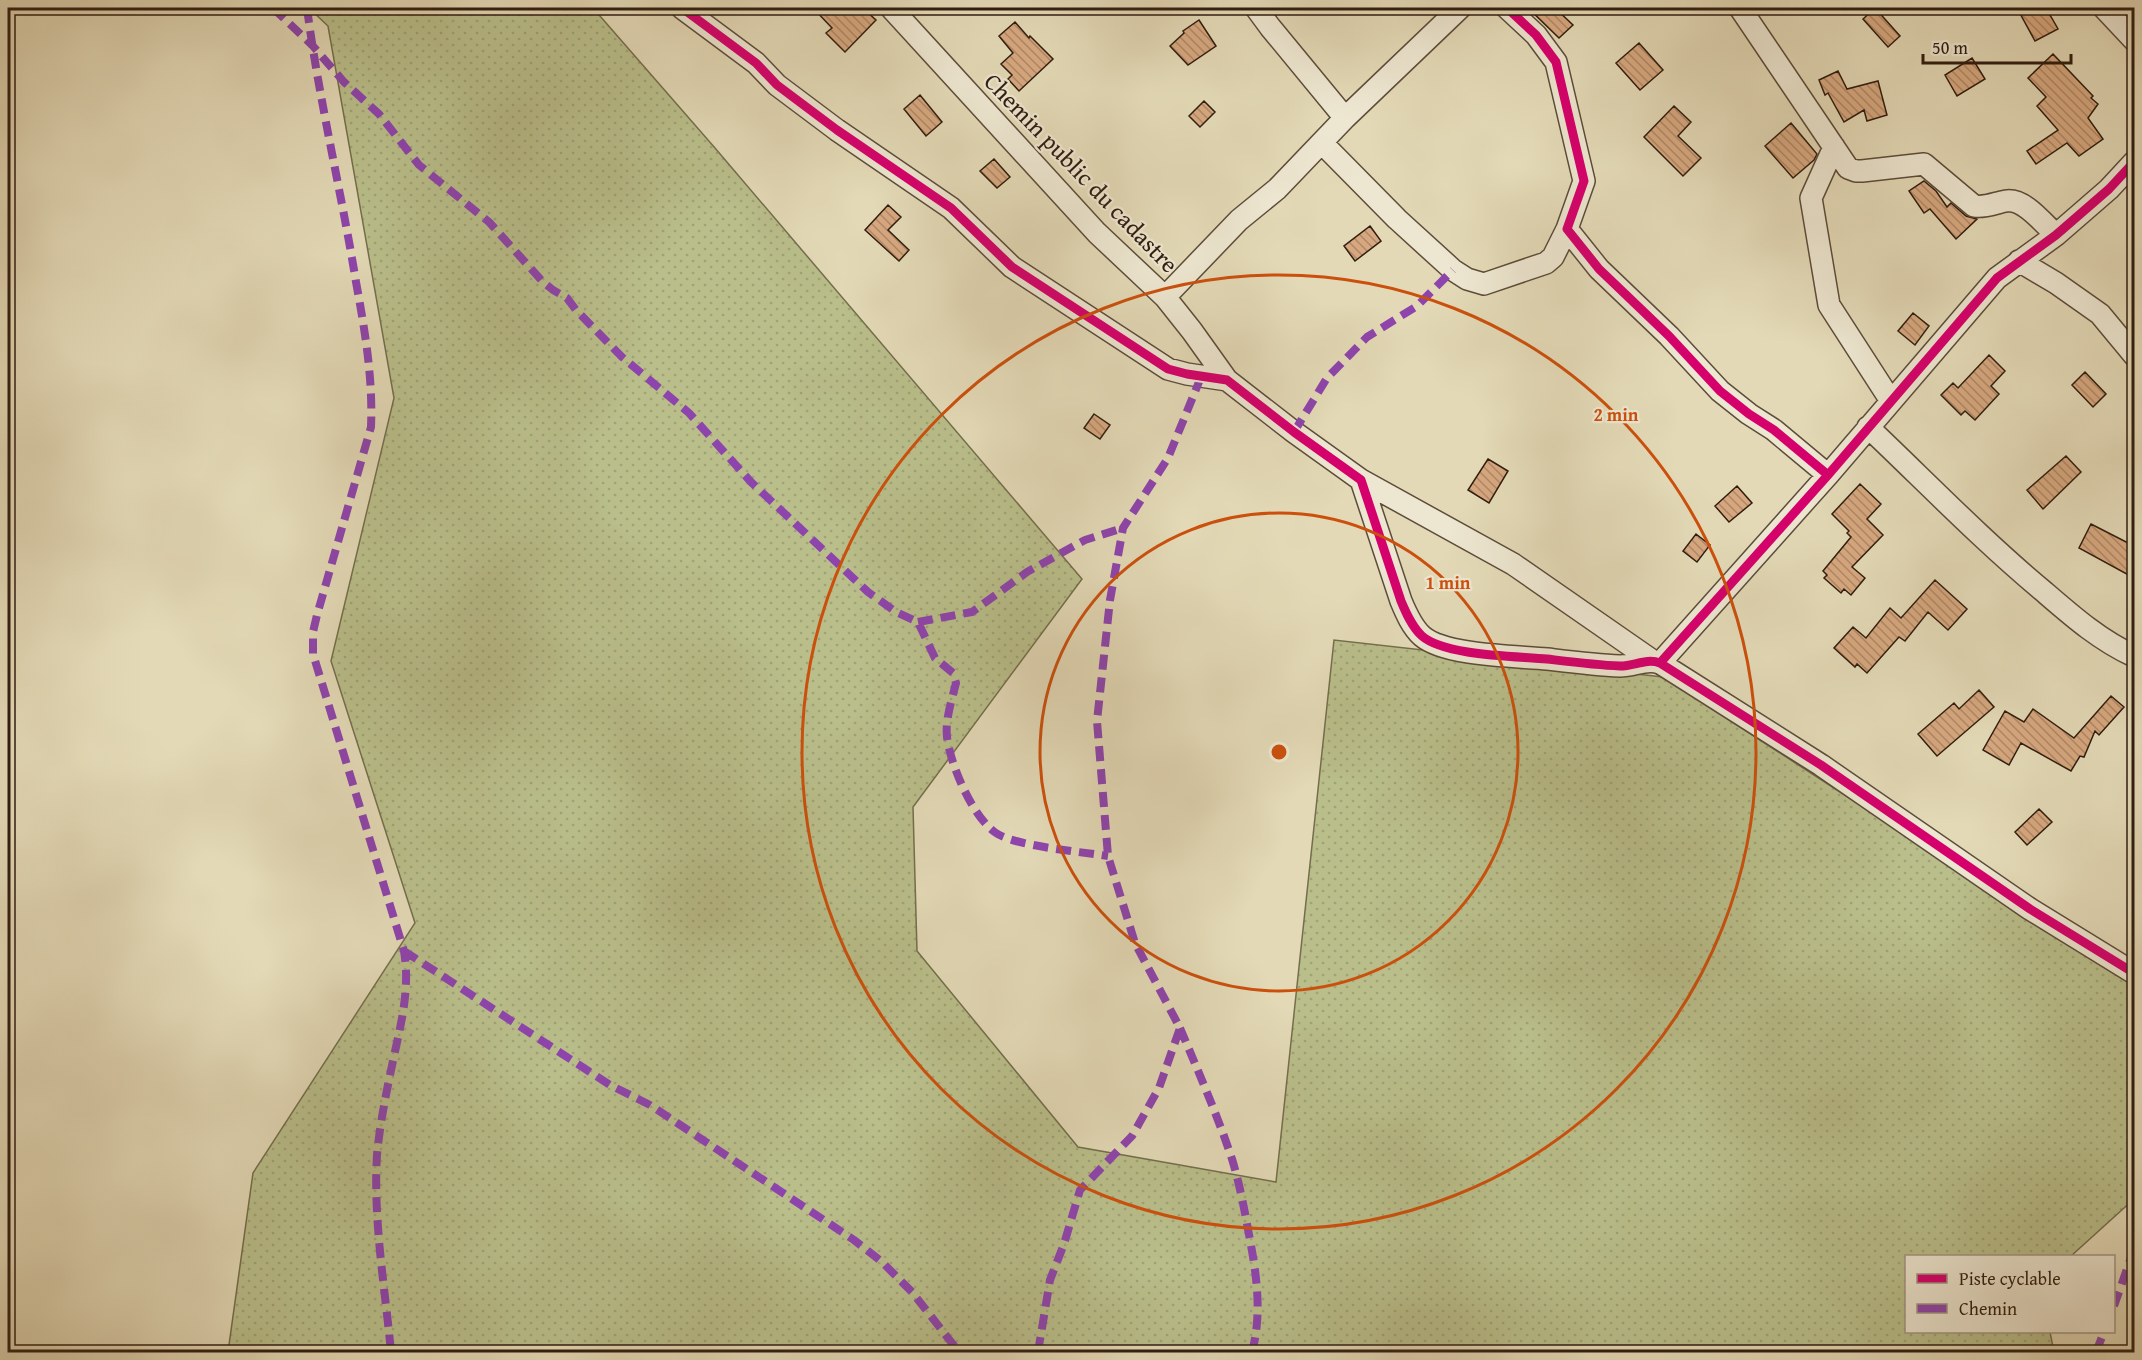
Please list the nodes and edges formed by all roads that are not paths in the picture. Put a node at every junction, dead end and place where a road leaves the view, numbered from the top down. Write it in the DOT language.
graph roads {
  1 [pos="682,8"];
  2 [pos="891,8"];
  3 [pos="1256,8"];
  4 [pos="1460,8"];
  5 [pos="1507,8"];
  6 [pos="1740,8"];
  7 [pos="2103,8"];
  8 [pos="2134,40"];
  9 [pos="1345,118"];
  10 [pos="1322,143"];
  11 [pos="1833,147"];
  12 [pos="2134,162"];
  13 [pos="1568,229"];
  14 [pos="2056,235"];
  15 [pos="2019,261"];
  16 [pos="1165,297"];
  17 [pos="2134,355"];
  18 [pos="1227,380"];
  19 [pos="1891,400"];
  20 [pos="1869,427"];
  21 [pos="1828,475"];
  22 [pos="1361,480"];
  23 [pos="2134,656"];
  24 [pos="1655,661"];
  25 [pos="2134,973"];
  1 -- 18 [label="street"];
  2 -- 16 [label="street, Chemin public du cadastre"];
  3 -- 9 [label="street"];
  4 -- 9 [label="street"];
  5 -- 13 [label="street"];
  6 -- 11 [label="street"];
  7 -- 8 [label="street"];
  9 -- 10 [label="street"];
  10 -- 13 [label="street"];
  10 -- 16 [label="street"];
  11 -- 14 [label="street"];
  11 -- 19 [label="street"];
  12 -- 14 [label="street"];
  13 -- 21 [label="street"];
  14 -- 15 [label="street"];
  15 -- 17 [label="street"];
  15 -- 19 [label="street"];
  16 -- 18 [label="street, Chemin public du cadastre"];
  18 -- 22 [label="street"];
  19 -- 20 [label="street"];
  20 -- 21 [label="street"];
  20 -- 23 [label="street"];
  21 -- 24 [label="street"];
  22 -- 24 [label="street"];
  22 -- 24 [label="street"];
  24 -- 25 [label="street"];
}
